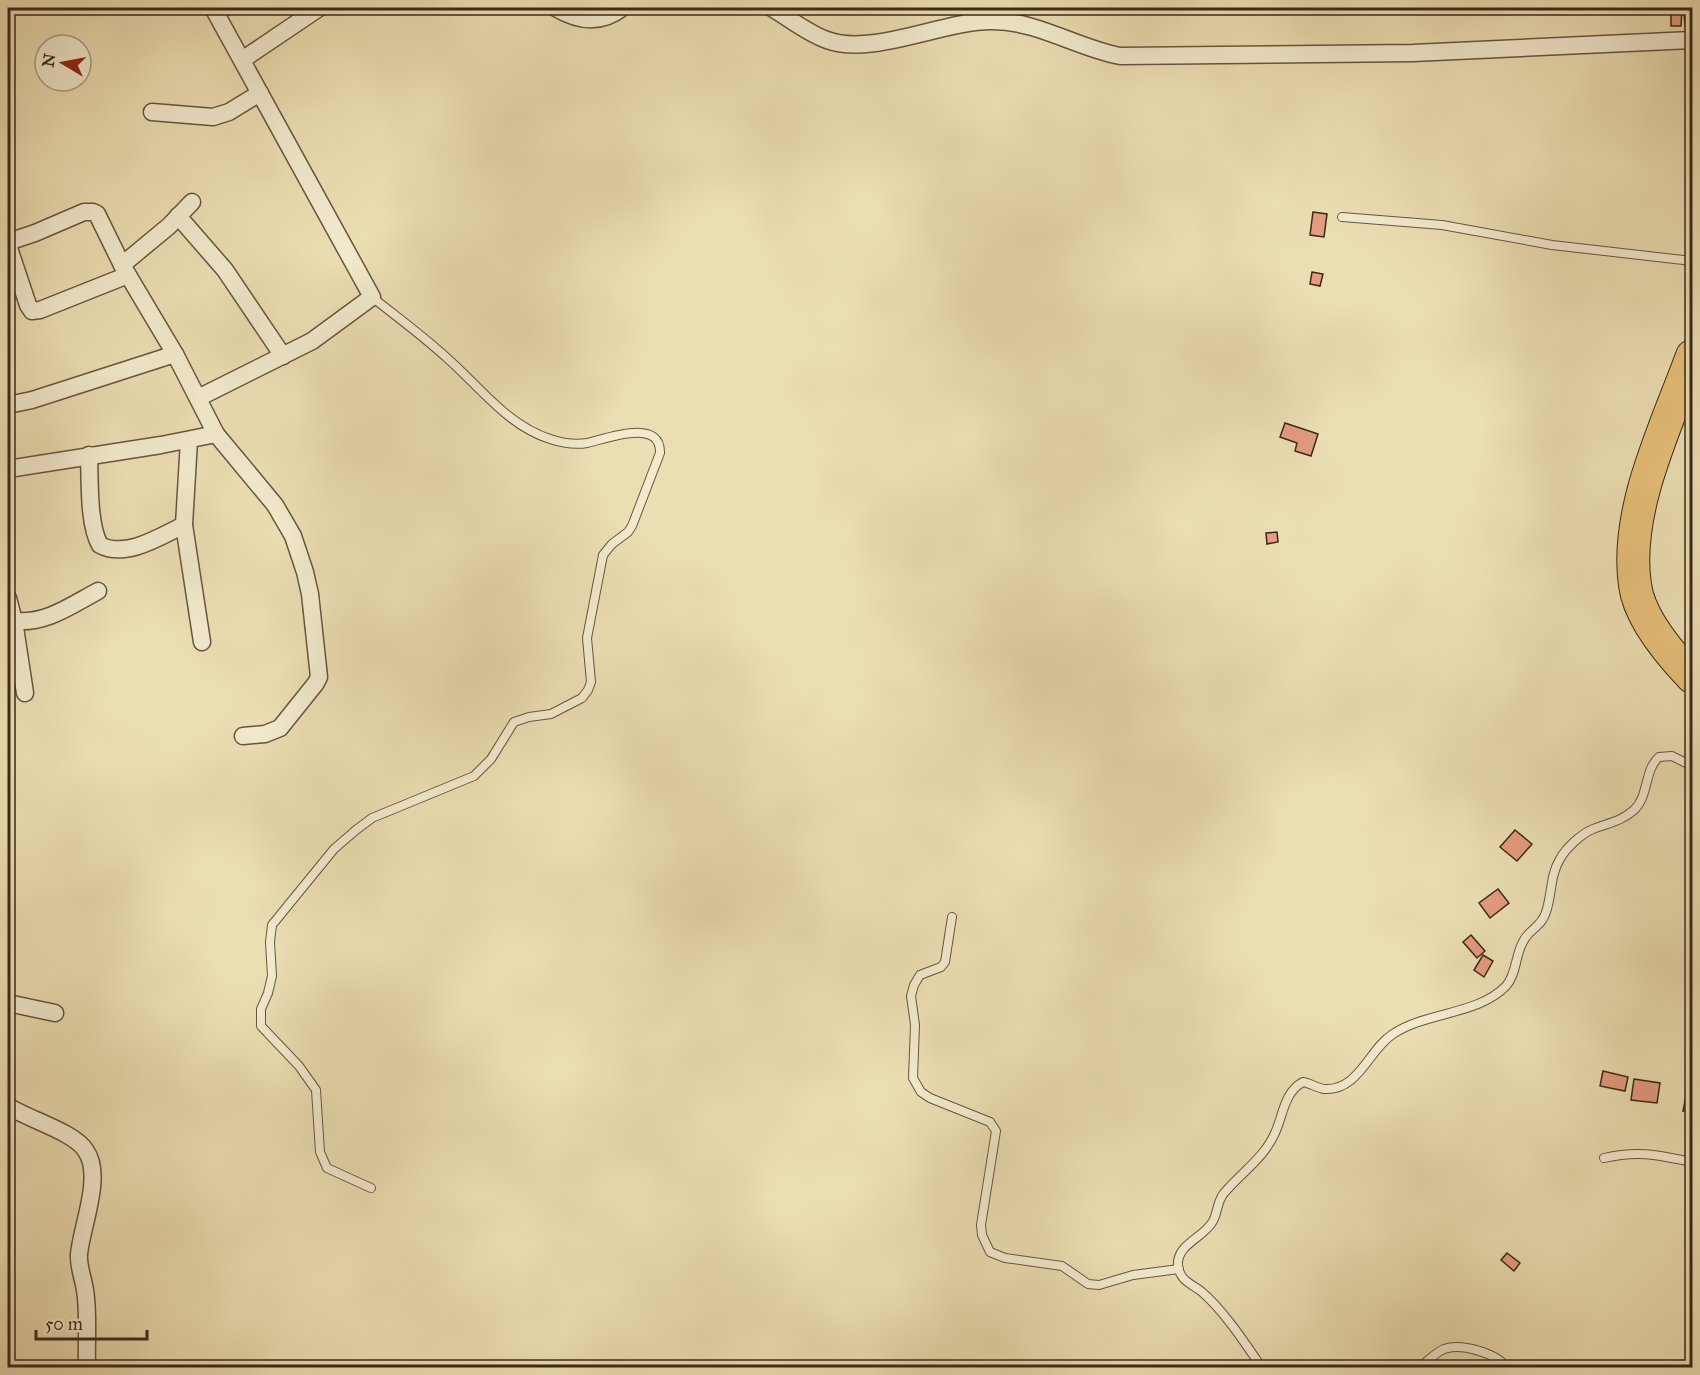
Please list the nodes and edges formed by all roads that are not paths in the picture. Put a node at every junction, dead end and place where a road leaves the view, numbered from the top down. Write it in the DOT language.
graph roads {
  1 [pos="213,8"];
  2 [pos="319,8"];
  3 [pos="556,8"];
  4 [pos="622,8"];
  5 [pos="772,8"];
  6 [pos="961,8"];
  7 [pos="975,21"];
  8 [pos="1692,40"];
  9 [pos="242,60"];
  10 [pos="260,93"];
  11 [pos="152,112"];
  12 [pos="192,202"];
  13 [pos="178,216"];
  14 [pos="1342,217"];
  15 [pos="8,243"];
  16 [pos="1692,261"];
  17 [pos="125,270"];
  18 [pos="372,297"];
  19 [pos="175,354"];
  20 [pos="283,356"];
  21 [pos="1692,356"];
  22 [pos="198,398"];
  23 [pos="8,405"];
  24 [pos="216,434"];
  25 [pos="189,440"];
  26 [pos="89,455"];
  27 [pos="8,469"];
  28 [pos="184,525"];
  29 [pos="98,591"];
  30 [pos="8,598"];
  31 [pos="14,621"];
  32 [pos="202,642"];
  33 [pos="13,665"];
  34 [pos="1692,677"];
  35 [pos="25,693"];
  36 [pos="243,736"];
  37 [pos="1692,766"];
  38 [pos="952,917"];
  39 [pos="8,1003"];
  40 [pos="55,1013"];
  41 [pos="8,1106"];
  42 [pos="1604,1158"];
  43 [pos="1692,1162"];
  44 [pos="371,1188"];
  45 [pos="1179,1269"];
  46 [pos="1420,1367"];
  47 [pos="87,1368"];
  48 [pos="1262,1368"];
  49 [pos="1507,1368"];
  1 -- 9 [label="street"];
  2 -- 9 [label="street"];
  3 -- 4 [label="street"];
  5 -- 7 [label="street"];
  6 -- 7 [label="lane"];
  7 -- 8 [label="street"];
  9 -- 10 [label="street"];
  10 -- 11 [label="street"];
  10 -- 18 [label="street"];
  12 -- 13 [label="street"];
  13 -- 17 [label="street"];
  13 -- 20 [label="street"];
  14 -- 16 [label="lane"];
  15 -- 17 [label="street"];
  15 -- 17 [label="street"];
  17 -- 19 [label="street"];
  18 -- 20 [label="street"];
  18 -- 44 [label="lane"];
  19 -- 22 [label="street"];
  19 -- 23 [label="street"];
  20 -- 22 [label="street"];
  21 -- 34 [label="highway"];
  22 -- 24 [label="street"];
  24 -- 25 [label="street"];
  24 -- 36 [label="street"];
  25 -- 26 [label="street"];
  25 -- 28 [label="street"];
  26 -- 27 [label="street"];
  26 -- 28 [label="street"];
  28 -- 32 [label="street"];
  29 -- 31 [label="street"];
  30 -- 31 [label="street"];
  31 -- 33 [label="street"];
  33 -- 35 [label="street"];
  37 -- 45 [label="lane"];
  38 -- 45 [label="lane"];
  39 -- 40 [label="street"];
  41 -- 47 [label="street"];
  42 -- 43 [label="lane"];
  45 -- 48 [label="lane"];
  46 -- 49 [label="lane"];
}
